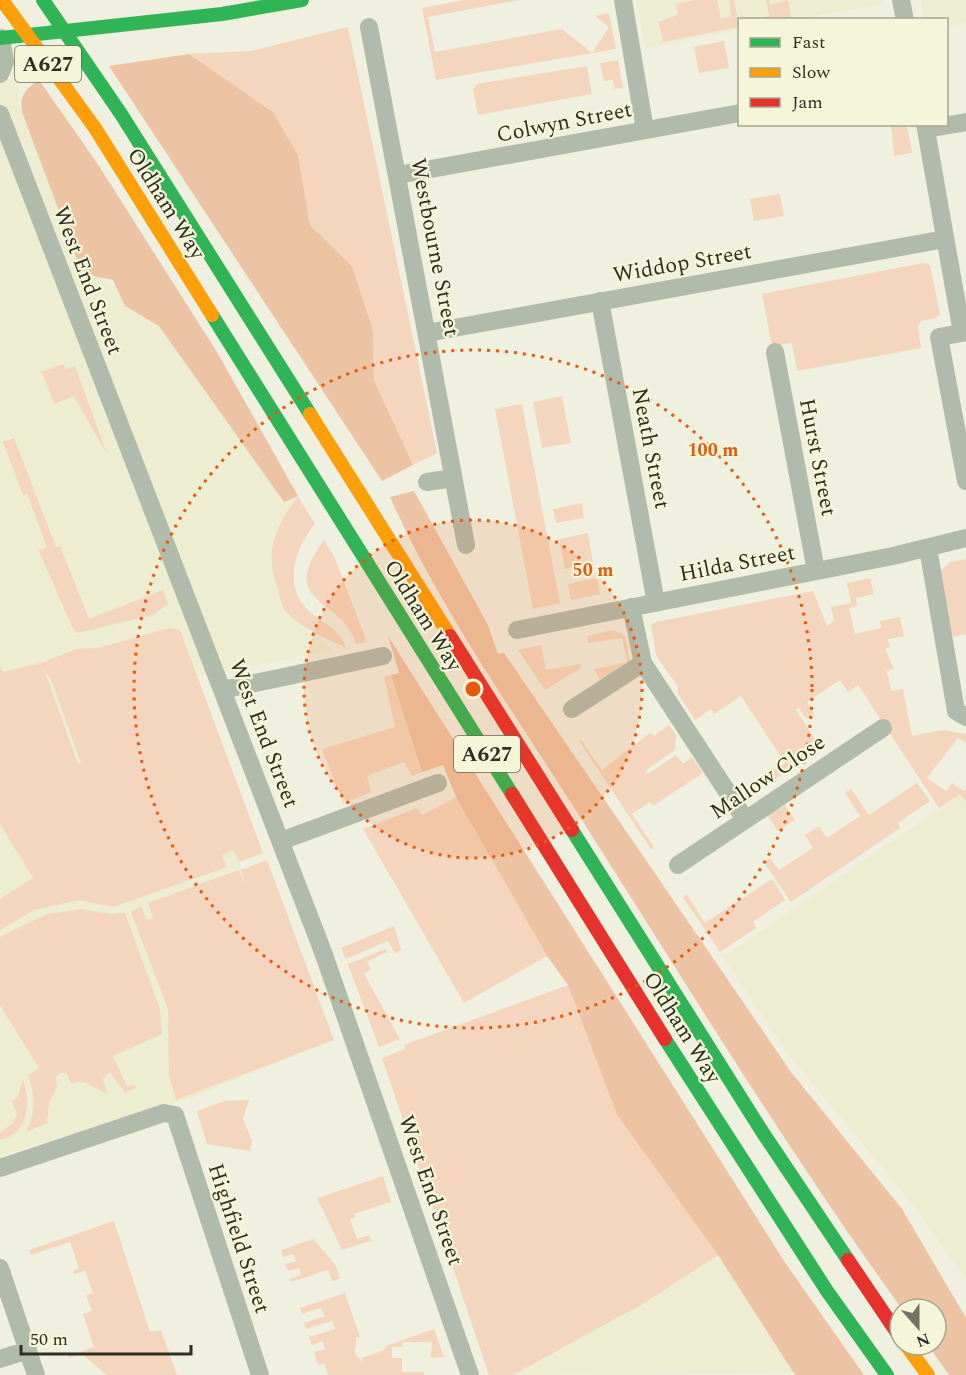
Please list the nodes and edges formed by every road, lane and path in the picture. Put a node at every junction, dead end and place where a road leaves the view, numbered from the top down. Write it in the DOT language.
graph roads {
  1 [pos="2,0"];
  2 [pos="43,0"];
  3 [pos="205,0"];
  4 [pos="302,0"];
  5 [pos="623,0"];
  6 [pos="901,0"];
  7 [pos="222,14"];
  8 [pos="904,18"];
  9 [pos="369,27"];
  10 [pos="0,38"];
  11 [pos="0,74"];
  12 [pos="738,113"];
  13 [pos="0,114"];
  14 [pos="966,122"];
  15 [pos="948,124"];
  16 [pos="925,127"];
  17 [pos="645,130"];
  18 [pos="398,175"];
  19 [pos="945,239"];
  20 [pos="600,302"];
  21 [pos="427,333"];
  22 [pos="964,333"];
  23 [pos="775,352"];
  24 [pos="453,478"];
  25 [pos="966,481"];
  26 [pos="427,482"];
  27 [pos="966,538"];
  28 [pos="466,545"];
  29 [pos="928,548"];
  30 [pos="816,571"];
  31 [pos="656,603"];
  32 [pos="631,607"];
  33 [pos="517,630"];
  34 [pos="383,656"];
  35 [pos="643,663"];
  36 [pos="222,690"];
  37 [pos="572,709"];
  38 [pos="966,717"];
  39 [pos="883,728"];
  40 [pos="438,783"];
  41 [pos="745,819"];
  42 [pos="281,841"];
  43 [pos="678,865"];
  44 [pos="0,1168"];
  45 [pos="0,1268"];
  46 [pos="888,1319"];
  47 [pos="28,1350"];
  48 [pos="915,1357"];
  49 [pos="0,1359"];
  50 [pos="36,1375"];
  51 [pos="260,1375"];
  52 [pos="470,1375"];
  53 [pos="887,1375"];
  54 [pos="928,1375"];
  1 -- 53 [label="main road, Oldham Way / A627"];
  2 -- 46 [label="main road, Oldham Way / A627"];
  3 -- 7 [label="main road"];
  4 -- 7 [label="main road"];
  5 -- 17 [label="street"];
  6 -- 8 [label="street"];
  7 -- 10 [label="main road"];
  9 -- 18 [label="street, Westbourne Street"];
  10 -- 11 [label="street"];
  12 -- 17 [label="street, Colwyn Street"];
  13 -- 36 [label="street, West End Street"];
  14 -- 15 [label="street"];
  16 -- 19 [label="street"];
  17 -- 18 [label="street, Colwyn Street"];
  18 -- 21 [label="street, Westbourne Street"];
  19 -- 20 [label="street, Widdop Street"];
  19 -- 22 [label="street"];
  20 -- 21 [label="street, Widdop Street"];
  20 -- 31 [label="street, Neath Street"];
  21 -- 24 [label="street, Westbourne Street"];
  22 -- 25 [label="street"];
  23 -- 30 [label="street, Hurst Street"];
  24 -- 26 [label="street"];
  24 -- 28 [label="street, Westbourne Street"];
  27 -- 29 [label="street, Hilda Street"];
  29 -- 30 [label="street, Hilda Street"];
  29 -- 38 [label="street"];
  30 -- 31 [label="street, Hilda Street"];
  31 -- 32 [label="street, Hilda Street"];
  32 -- 33 [label="street, Hilda Street"];
  32 -- 35 [label="street"];
  34 -- 36 [label="street"];
  35 -- 37 [label="street"];
  35 -- 41 [label="street"];
  36 -- 42 [label="street, West End Street"];
  39 -- 41 [label="street, Mallow Close"];
  40 -- 42 [label="street"];
  41 -- 43 [label="street, Mallow Close"];
  42 -- 52 [label="street, West End Street"];
  44 -- 51 [label="street, Highfield Street"];
  45 -- 47 [label="street"];
  47 -- 49 [label="street"];
  47 -- 50 [label="street"];
  48 -- 54 [label="main road"];
}
